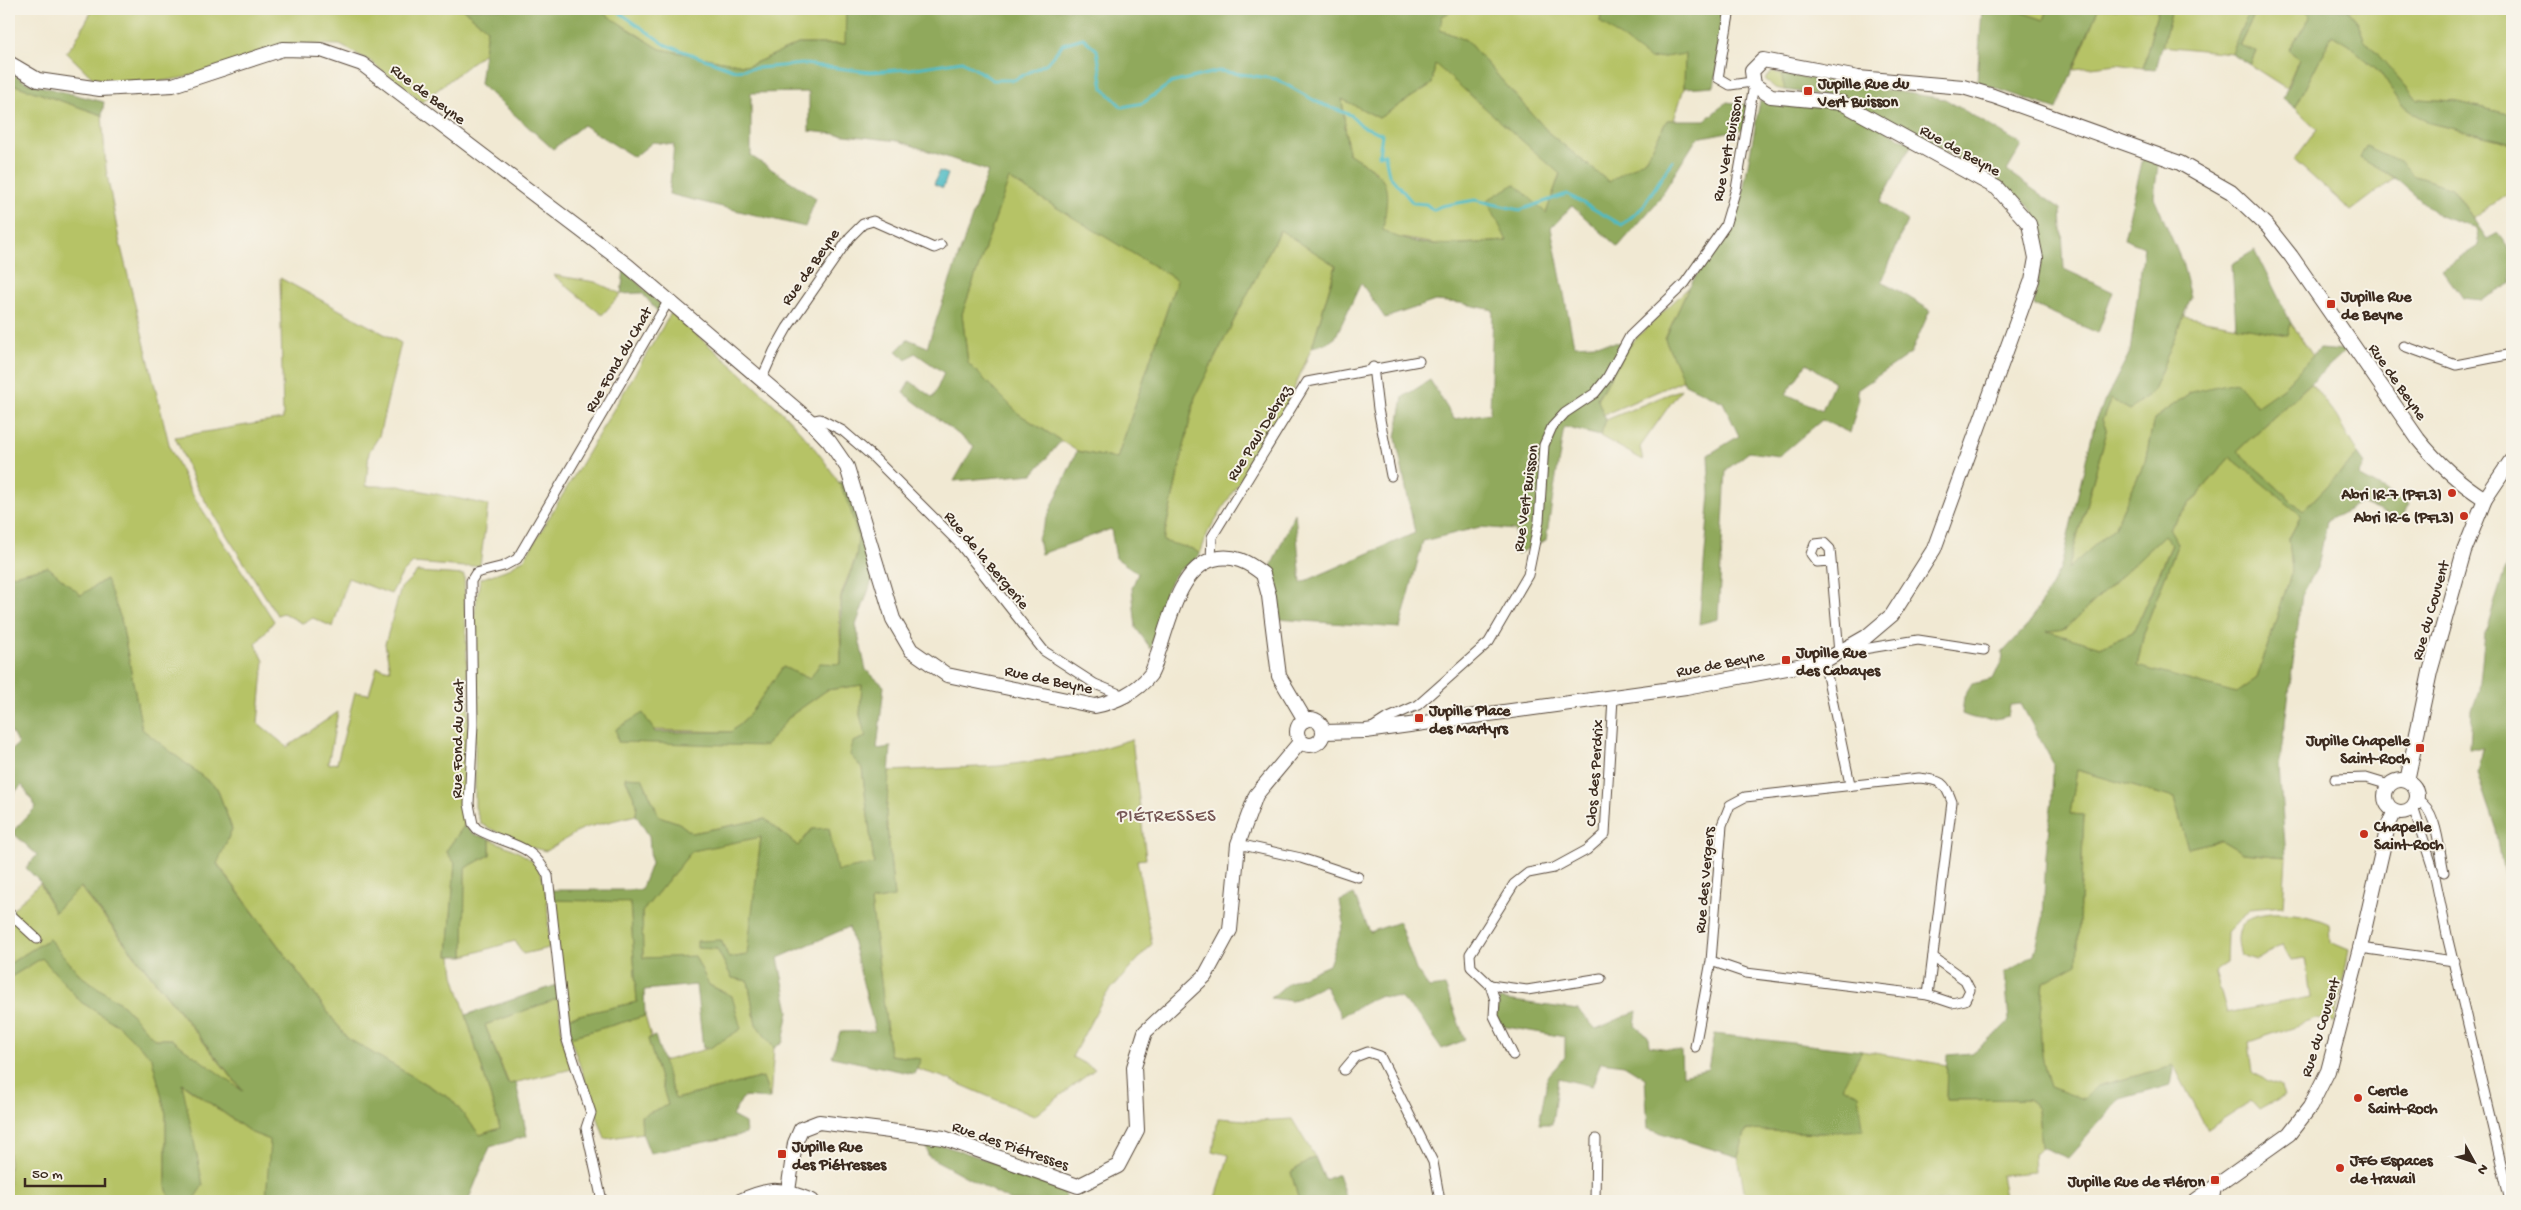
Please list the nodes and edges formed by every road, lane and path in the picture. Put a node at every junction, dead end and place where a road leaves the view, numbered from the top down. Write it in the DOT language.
graph roads {
  1 [pos="1730,9"];
  2 [pos="9,63"];
  3 [pos="1753,83"];
  4 [pos="941,245"];
  5 [pos="669,300"];
  6 [pos="2404,346"];
  7 [pos="2512,354"];
  8 [pos="1419,361"];
  9 [pos="1374,368"];
  10 [pos="762,378"];
  11 [pos="810,420"];
  12 [pos="2512,459"];
  13 [pos="1391,476"];
  14 [pos="2485,499"];
  15 [pos="1211,560"];
  16 [pos="1831,561"];
  17 [pos="1984,650"];
  18 [pos="1839,654"];
  19 [pos="1824,661"];
  20 [pos="1124,696"];
  21 [pos="1613,698"];
  22 [pos="1305,720"];
  23 [pos="1366,731"];
  24 [pos="1323,732"];
  25 [pos="1301,741"];
  26 [pos="2334,779"];
  27 [pos="2407,781"];
  28 [pos="1850,784"];
  29 [pos="2389,785"];
  30 [pos="2416,804"];
  31 [pos="2395,811"];
  32 [pos="1238,844"];
  33 [pos="2444,872"];
  34 [pos="1358,877"];
  35 [pos="9,913"];
  36 [pos="37,939"];
  37 [pos="2360,948"];
  38 [pos="1933,957"];
  39 [pos="1711,961"];
  40 [pos="2454,961"];
  41 [pos="1601,978"];
  42 [pos="1490,985"];
  43 [pos="1928,995"];
  44 [pos="1695,1047"];
  45 [pos="1512,1055"];
  46 [pos="1344,1070"];
  47 [pos="1596,1139"];
  48 [pos="2216,1185"];
  49 [pos="790,1196"];
  50 [pos="602,1201"];
  51 [pos="740,1201"];
  52 [pos="812,1201"];
  53 [pos="1440,1201"];
  54 [pos="1595,1201"];
  55 [pos="2195,1201"];
  56 [pos="2214,1201"];
  57 [pos="2510,1201"];
  1 -- 3 [label="street"];
  2 -- 5 [label="street, Rue de Beyne"];
  3 -- 14 [label="street, Rue de Beyne"];
  3 -- 18 [label="street, Rue de Beyne"];
  3 -- 23 [label="street, Rue Vert Buisson"];
  4 -- 10 [label="street, Rue de Beyne"];
  5 -- 10 [label="street, Rue de Beyne"];
  5 -- 50 [label="street, Rue Fond du Chat"];
  6 -- 7 [label="street"];
  8 -- 9 [label="street, Rue Paul Debraz"];
  9 -- 13 [label="street"];
  9 -- 15 [label="street, Rue Paul Debraz"];
  10 -- 11 [label="street, Rue de Beyne"];
  11 -- 20 [label="street, Rue de la Bergerie"];
  11 -- 20 [label="street, Rue de Beyne"];
  12 -- 14 [label="street, Rue du Couvent"];
  14 -- 27 [label="street, Rue du Couvent"];
  15 -- 20 [label="street, Rue de Beyne"];
  15 -- 22 [label="street"];
  16 -- 18 [label="street"];
  17 -- 18 [label="street"];
  18 -- 19 [label="street, Rue de Beyne"];
  19 -- 21 [label="street, Rue de Beyne"];
  19 -- 28 [label="street"];
  21 -- 23 [label="street, Rue de Beyne"];
  21 -- 42 [label="street, Clos des Perdrix"];
  22 -- 24 [label="street"];
  22 -- 25 [label="street"];
  23 -- 24 [label="street, Rue de Beyne"];
  24 -- 25 [label="street"];
  25 -- 32 [label="street, Rue des Piétresses"];
  26 -- 29 [label="street"];
  27 -- 29 [label="street"];
  27 -- 30 [label="street"];
  28 -- 38 [label="street, Rue des Vergers"];
  28 -- 39 [label="street, Rue des Vergers"];
  29 -- 31 [label="street"];
  30 -- 31 [label="street"];
  30 -- 33 [label="street"];
  30 -- 40 [label="street"];
  31 -- 37 [label="street, Rue du Couvent"];
  32 -- 34 [label="street"];
  32 -- 49 [label="street, Rue des Piétresses"];
  35 -- 36 [label="street"];
  37 -- 40 [label="street"];
  37 -- 48 [label="street, Rue du Couvent"];
  38 -- 43 [label="street, Rue des Vergers"];
  38 -- 43 [label="street"];
  39 -- 43 [label="street"];
  39 -- 44 [label="street, Rue des Vergers"];
  40 -- 57 [label="street"];
  41 -- 42 [label="street"];
  42 -- 45 [label="street"];
  46 -- 53 [label="street"];
  47 -- 54 [label="street"];
  48 -- 55 [label="street, Rue du Couvent"];
  48 -- 56 [label="street"];
  49 -- 51 [label="street"];
  49 -- 52 [label="street"];
}
